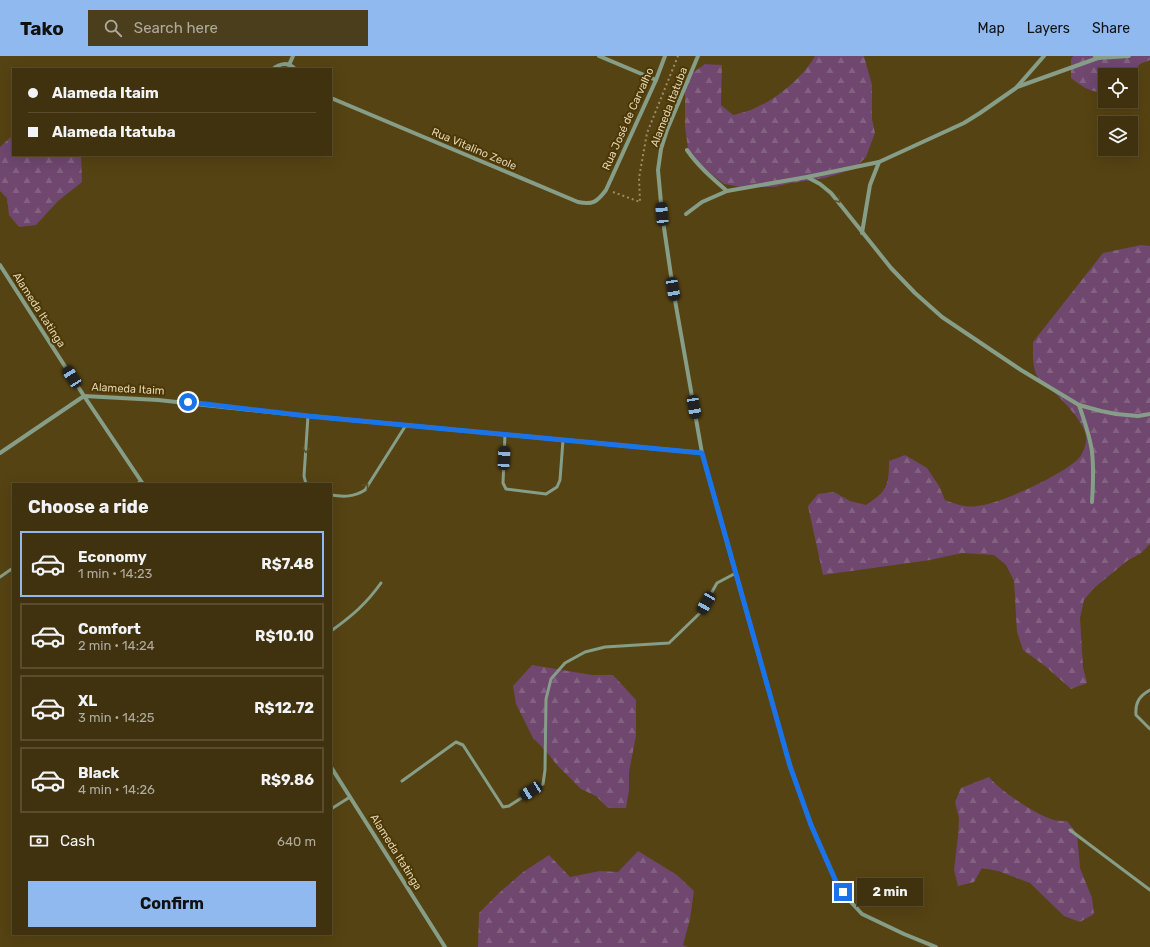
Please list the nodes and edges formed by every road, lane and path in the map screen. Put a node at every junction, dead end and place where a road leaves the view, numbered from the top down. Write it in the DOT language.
graph roads {
  1 [pos="293,56"];
  2 [pos="599,56"];
  3 [pos="665,56"];
  4 [pos="678,56"];
  5 [pos="698,56"];
  6 [pos="1044,56"];
  7 [pos="1128,56"];
  8 [pos="1097,57"];
  9 [pos="288,65"];
  10 [pos="274,68"];
  11 [pos="293,68"];
  12 [pos="656,80"];
  13 [pos="1016,88"];
  14 [pos="332,98"];
  15 [pos="687,150"];
  16 [pos="879,162"];
  17 [pos="807,177"];
  18 [pos="606,190"];
  19 [pos="727,190"];
  20 [pos="686,214"];
  21 [pos="862,233"];
  22 [pos="0,265"];
  23 [pos="84,396"];
  24 [pos="1079,405"];
  25 [pos="1150,414"];
  26 [pos="308,416"];
  27 [pos="406,425"];
  28 [pos="505,434"];
  29 [pos="563,440"];
  30 [pos="0,453"];
  31 [pos="702,453"];
  32 [pos="140,483"];
  33 [pos="306,483"];
  34 [pos="332,495"];
  35 [pos="1092,502"];
  36 [pos="12,569"];
  37 [pos="736,573"];
  38 [pos="0,577"];
  39 [pos="381,583"];
  40 [pos="332,630"];
  41 [pos="1150,690"];
  42 [pos="1150,730"];
  43 [pos="332,769"];
  44 [pos="402,780"];
  45 [pos="350,796"];
  46 [pos="332,808"];
  47 [pos="1070,830"];
  48 [pos="1150,890"];
  49 [pos="445,947"];
  50 [pos="936,947"];
  1 -- 9 [label="street"];
  2 -- 12 [label="street"];
  3 -- 12 [label="street, Rua José de Carvalho"];
  4 -- 18 [label="path"];
  5 -- 31 [label="street, Alameda Itatuba"];
  6 -- 13 [label="street"];
  7 -- 8 [label="street"];
  8 -- 13 [label="street"];
  9 -- 10 [label="street"];
  9 -- 11 [label="street"];
  12 -- 18 [label="street, Rua José de Carvalho"];
  13 -- 16 [label="street"];
  14 -- 18 [label="street, Rua Vitalino Zeole"];
  15 -- 19 [label="street"];
  16 -- 17 [label="street"];
  16 -- 21 [label="street"];
  17 -- 19 [label="street"];
  17 -- 21 [label="street, one-way"];
  19 -- 20 [label="street"];
  21 -- 24 [label="street"];
  22 -- 23 [label="street, Alameda Itatinga"];
  23 -- 26 [label="street, Alameda Itaim"];
  23 -- 30 [label="street, Alameda Itaim"];
  23 -- 32 [label="street, Alameda Itatinga"];
  24 -- 25 [label="street"];
  24 -- 35 [label="street"];
  26 -- 27 [label="street, Alameda Itaim"];
  26 -- 33 [label="lane, one-way"];
  27 -- 28 [label="street, Alameda Itaim"];
  34 -- 27 [label="lane, one-way"];
  28 -- 29 [label="street, Alameda Itaim"];
  28 -- 29 [label="lane"];
  29 -- 31 [label="street, Alameda Itaim"];
  31 -- 37 [label="street, Alameda Itatuba"];
  36 -- 38 [label="lane"];
  37 -- 44 [label="lane"];
  37 -- 50 [label="street, Alameda Itatuba"];
  39 -- 40 [label="lane"];
  41 -- 42 [label="lane"];
  43 -- 45 [label="street, Alameda Itatinga"];
  45 -- 46 [label="lane"];
  45 -- 49 [label="street, Alameda Itatinga"];
  47 -- 48 [label="lane"];
}
